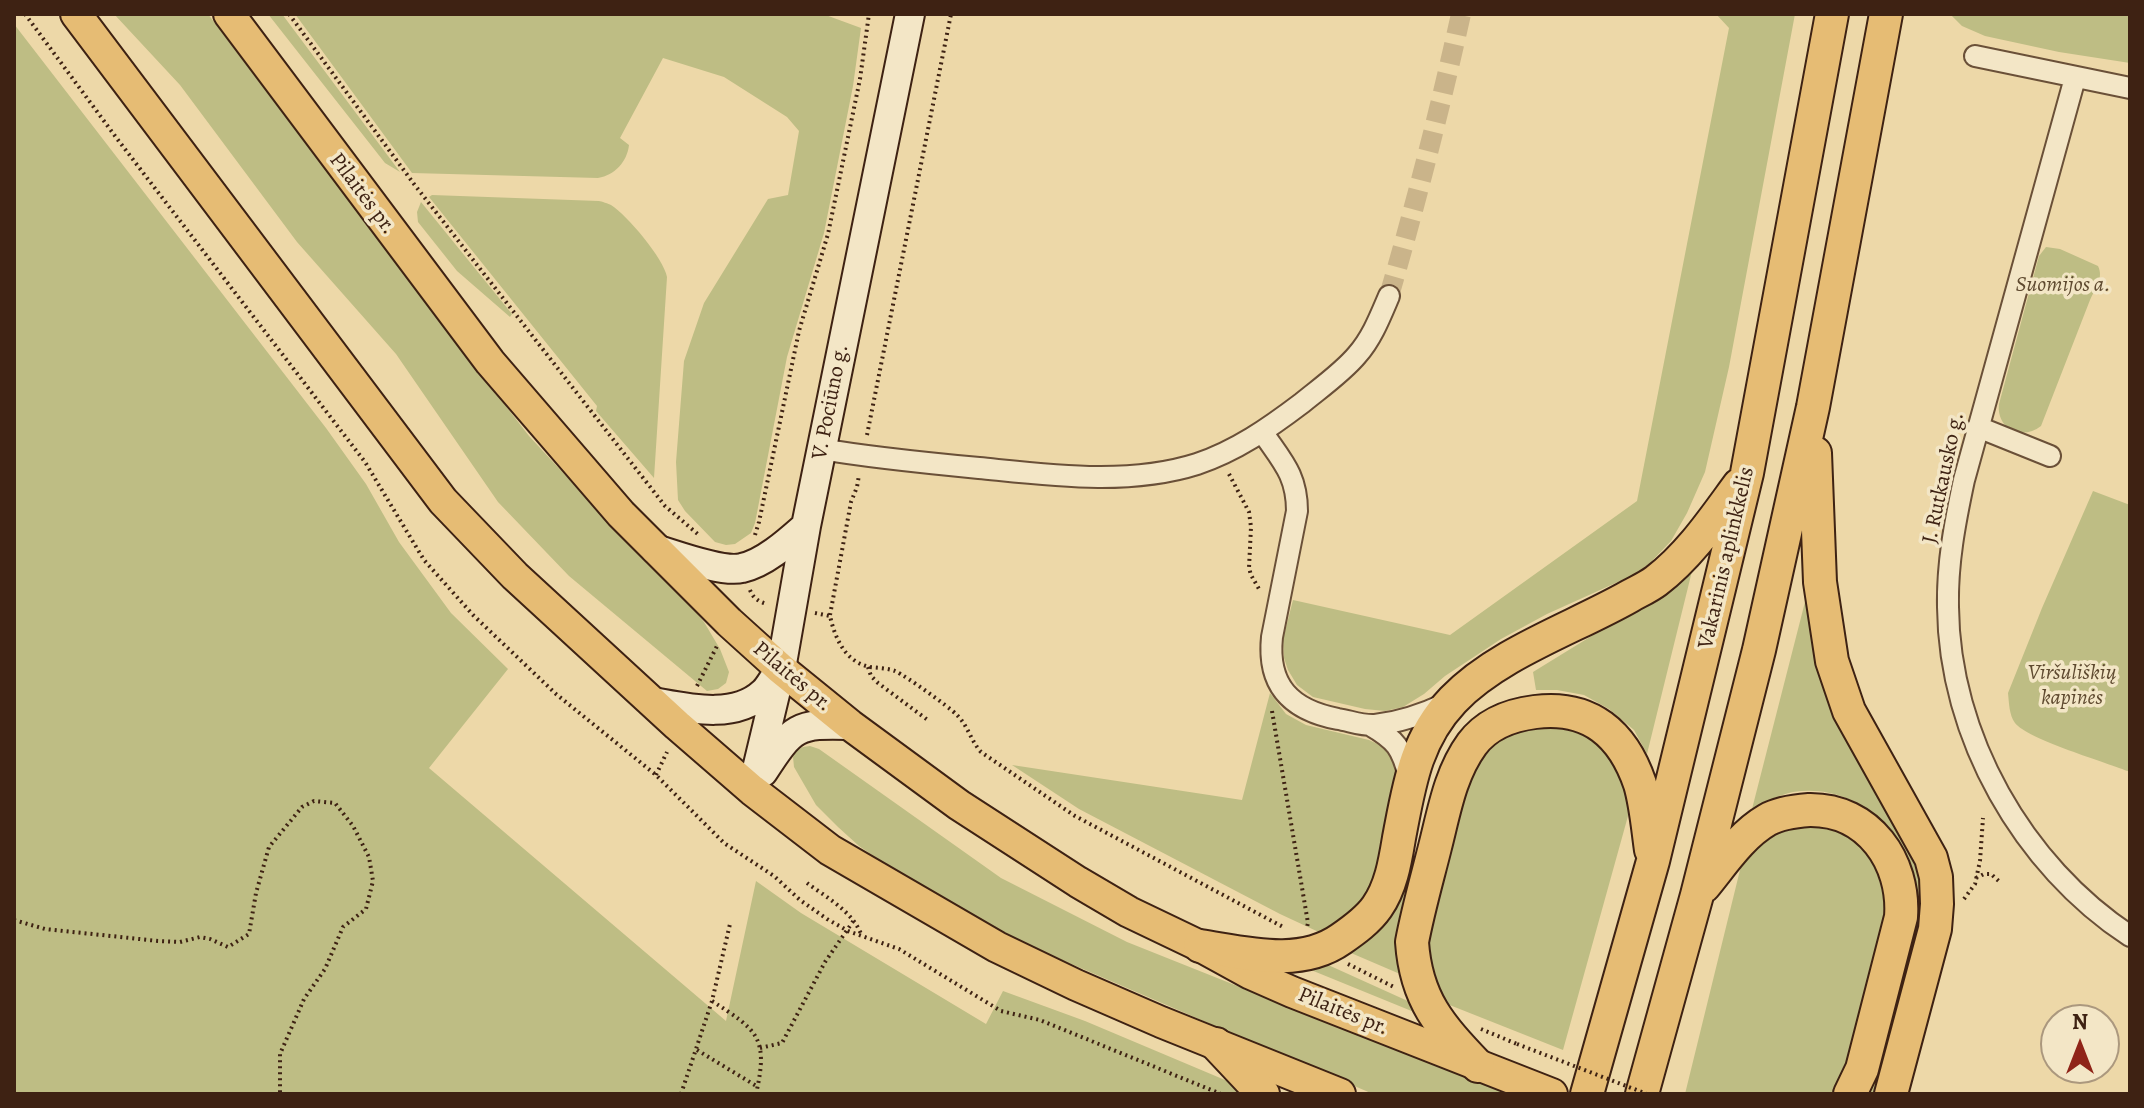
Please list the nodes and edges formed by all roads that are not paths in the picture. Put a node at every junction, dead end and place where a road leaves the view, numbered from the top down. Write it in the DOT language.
graph roads {
  1 [pos="76,14"];
  2 [pos="229,14"];
  3 [pos="910,14"];
  4 [pos="1832,14"];
  5 [pos="1886,14"];
  6 [pos="1975,56"];
  7 [pos="2075,78"];
  8 [pos="2130,88"];
  9 [pos="1389,296"];
  10 [pos="1813,407"];
  11 [pos="1978,427"];
  12 [pos="1263,433"];
  13 [pos="821,449"];
  14 [pos="2050,456"];
  15 [pos="1747,473"];
  16 [pos="806,526"];
  17 [pos="655,549"];
  18 [pos="781,669"];
  19 [pos="1454,699"];
  20 [pos="682,717"];
  21 [pos="850,725"];
  22 [pos="1370,725"];
  23 [pos="1410,781"];
  24 [pos="752,790"];
  25 [pos="1653,861"];
  26 [pos="1697,895"];
  27 [pos="2130,936"];
  28 [pos="1200,946"];
  29 [pos="1216,1044"];
  30 [pos="1492,1071"];
  31 [pos="1263,1094"];
  32 [pos="1340,1094"];
  33 [pos="1552,1094"];
  34 [pos="1587,1094"];
  35 [pos="1644,1094"];
  36 [pos="1850,1094"];
  37 [pos="1891,1094"];
  1 -- 20 [label="main road"];
  2 -- 17 [label="main road, Pilaitės pr."];
  3 -- 13 [label="main road, V. Pociūno g."];
  4 -- 15 [label="highway, Vakarinis aplinkkelis"];
  5 -- 10 [label="highway"];
  6 -- 7 [label="street"];
  7 -- 8 [label="street"];
  7 -- 11 [label="street, J. Rutkausko g."];
  9 -- 12 [label="street"];
  10 -- 26 [label="highway"];
  10 -- 37 [label="highway"];
  11 -- 14 [label="street"];
  11 -- 27 [label="street, J. Rutkausko g."];
  12 -- 13 [label="street"];
  12 -- 22 [label="street"];
  13 -- 16 [label="main road, V. Pociūno g."];
  15 -- 19 [label="highway"];
  15 -- 25 [label="highway, Vakarinis aplinkkelis"];
  16 -- 17 [label="main road"];
  16 -- 18 [label="main road, V. Pociūno g."];
  17 -- 18 [label="main road, Pilaitės pr."];
  18 -- 20 [label="main road"];
  18 -- 21 [label="main road, Pilaitės pr."];
  18 -- 24 [label="main road, V. Pociūno g."];
  19 -- 22 [label="street"];
  19 -- 23 [label="highway"];
  20 -- 24 [label="main road"];
  21 -- 24 [label="main road"];
  21 -- 28 [label="main road, Pilaitės pr."];
  22 -- 23 [label="street"];
  23 -- 28 [label="highway"];
  24 -- 29 [label="main road"];
  25 -- 30 [label="highway"];
  25 -- 34 [label="highway, Vakarinis aplinkkelis"];
  26 -- 35 [label="highway"];
  26 -- 36 [label="highway"];
  28 -- 30 [label="main road, Pilaitės pr."];
  29 -- 31 [label="highway"];
  29 -- 32 [label="main road"];
  30 -- 33 [label="main road, Pilaitės pr."];
}
